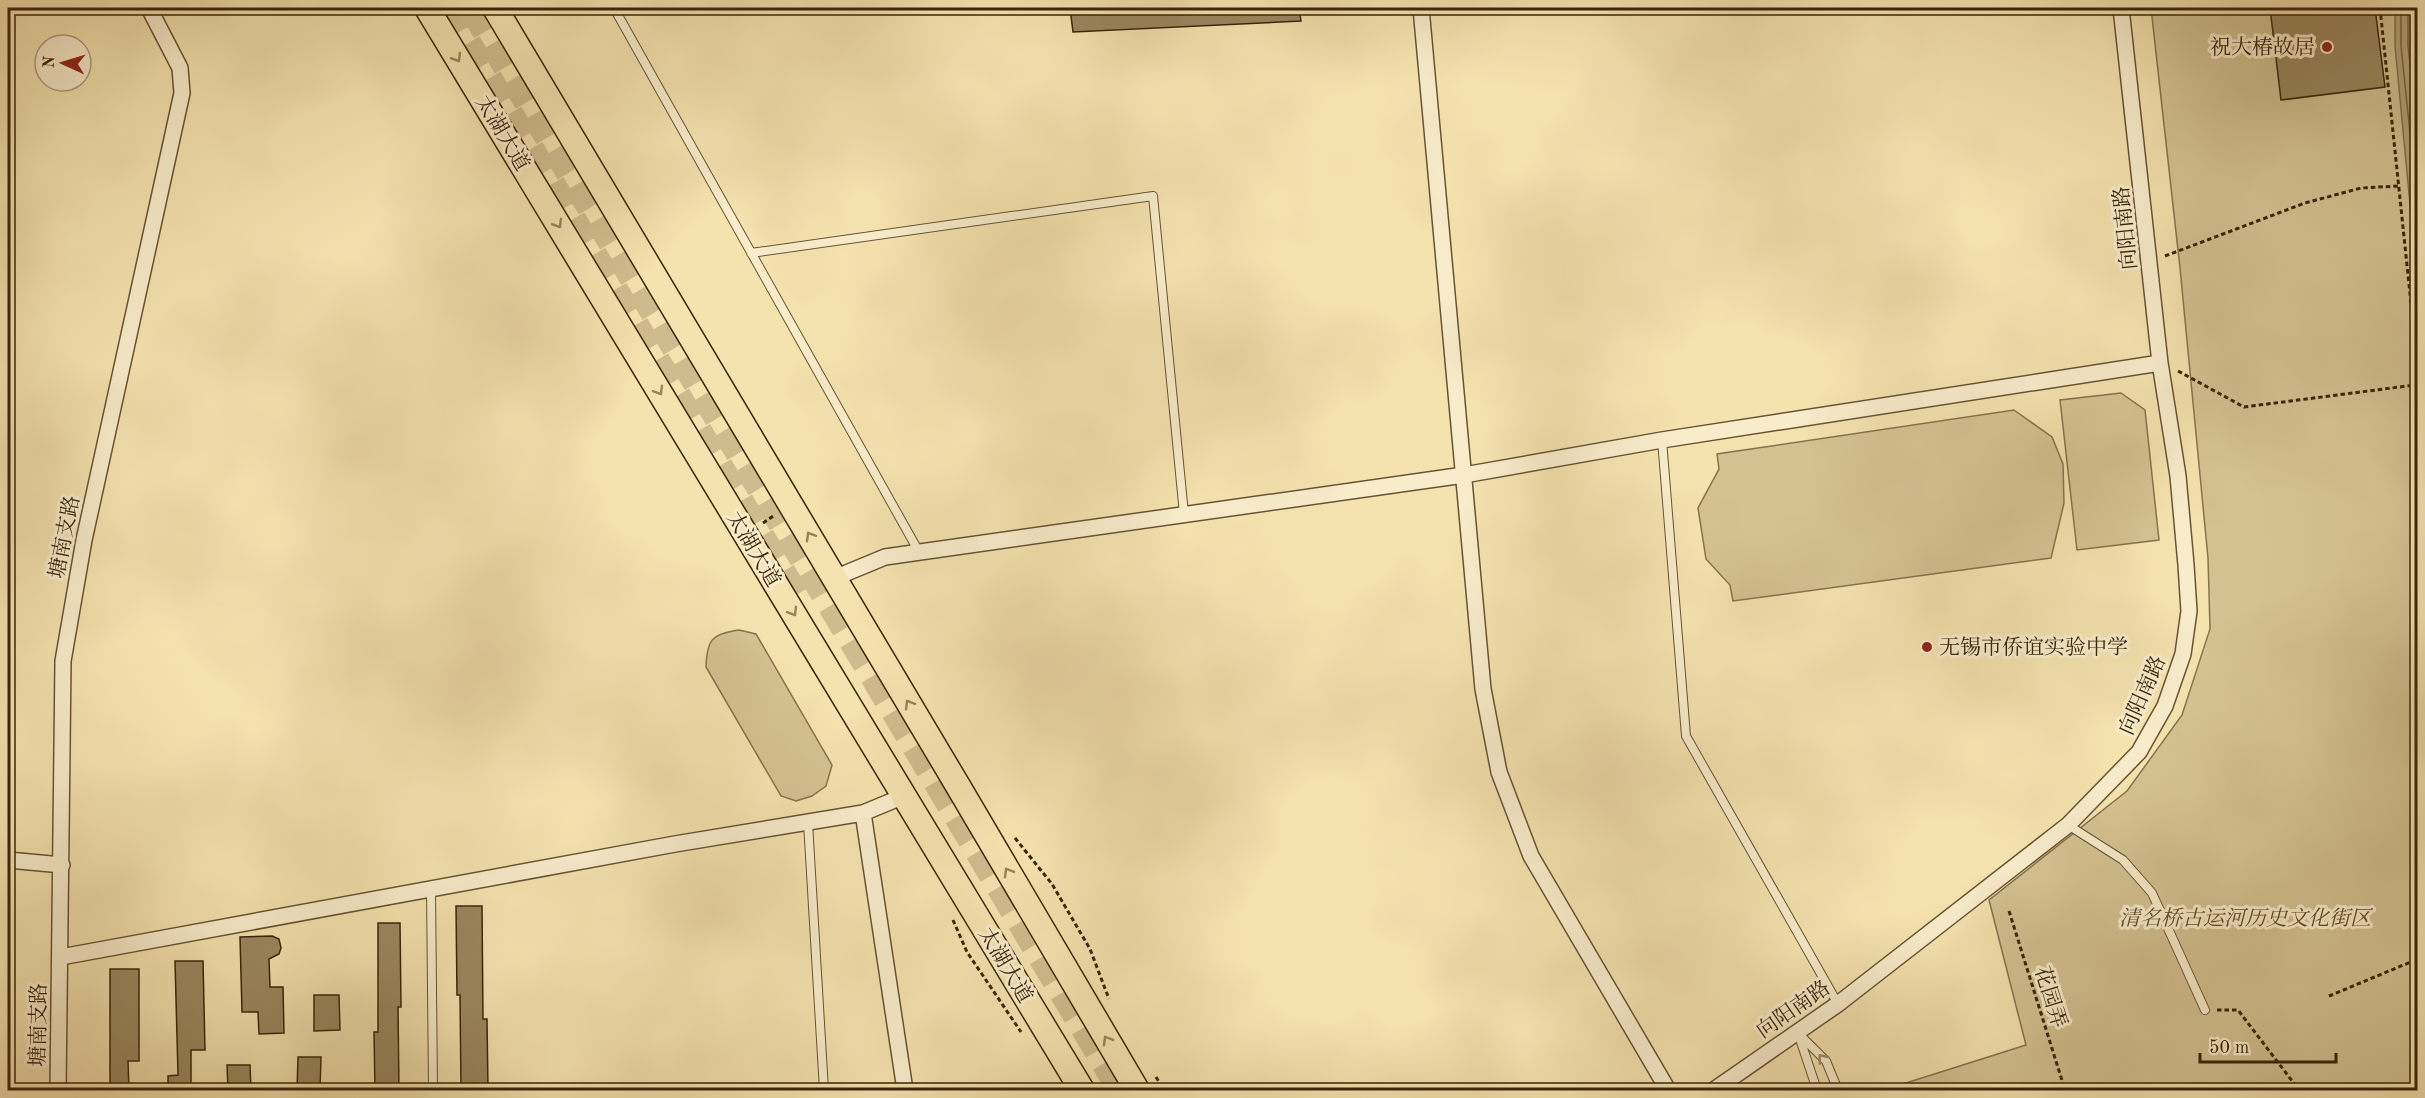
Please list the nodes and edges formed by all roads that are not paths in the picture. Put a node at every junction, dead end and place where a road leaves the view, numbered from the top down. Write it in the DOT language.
graph roads {
  1 [pos="149,8"];
  2 [pos="427,8"];
  3 [pos="495,8"];
  4 [pos="614,8"];
  5 [pos="1421,8"];
  6 [pos="2121,8"];
  7 [pos="751,253"];
  8 [pos="2160,363"];
  9 [pos="1662,440"];
  10 [pos="1464,475"];
  11 [pos="1184,514"];
  12 [pos="919,552"];
  13 [pos="836,580"];
  14 [pos="904,796"];
  15 [pos="863,813"];
  16 [pos="808,823"];
  17 [pos="2068,825"];
  18 [pos="8,860"];
  19 [pos="62,865"];
  20 [pos="431,888"];
  21 [pos="61,957"];
  22 [pos="1838,1004"];
  23 [pos="2205,1010"];
  24 [pos="1797,1032"];
  25 [pos="58,1090"];
  26 [pos="433,1090"];
  27 [pos="824,1090"];
  28 [pos="905,1090"];
  29 [pos="1082,1090"];
  30 [pos="1137,1090"];
  31 [pos="1668,1090"];
  32 [pos="1714,1090"];
  33 [pos="1817,1090"];
  34 [pos="1838,1090"];
  1 -- 19 [label="street, 塘南支路"];
  2 -- 14 [label="main road, 太湖大道, one-way"];
  13 -- 3 [label="main road, one-way"];
  4 -- 7 [label="lane"];
  5 -- 10 [label="street"];
  6 -- 8 [label="street, 向阳南路"];
  7 -- 11 [label="lane"];
  7 -- 12 [label="lane"];
  8 -- 9 [label="street"];
  8 -- 17 [label="street, 向阳南路"];
  9 -- 10 [label="street"];
  9 -- 22 [label="lane"];
  10 -- 11 [label="street"];
  10 -- 31 [label="street"];
  11 -- 12 [label="street"];
  12 -- 13 [label="street"];
  30 -- 13 [label="main road, one-way"];
  14 -- 15 [label="street"];
  14 -- 29 [label="main road, 太湖大道"];
  15 -- 16 [label="street"];
  15 -- 28 [label="street"];
  16 -- 20 [label="street"];
  16 -- 27 [label="lane"];
  17 -- 22 [label="street, 向阳南路"];
  17 -- 23 [label="lane"];
  18 -- 19 [label="street"];
  19 -- 21 [label="street, 塘南支路"];
  20 -- 21 [label="street"];
  20 -- 26 [label="lane"];
  21 -- 25 [label="street, 塘南支路"];
  22 -- 24 [label="street, 向阳南路"];
  24 -- 32 [label="street, 向阳南路"];
  24 -- 33 [label="lane"];
  34 -- 24 [label="lane, one-way"];
}
